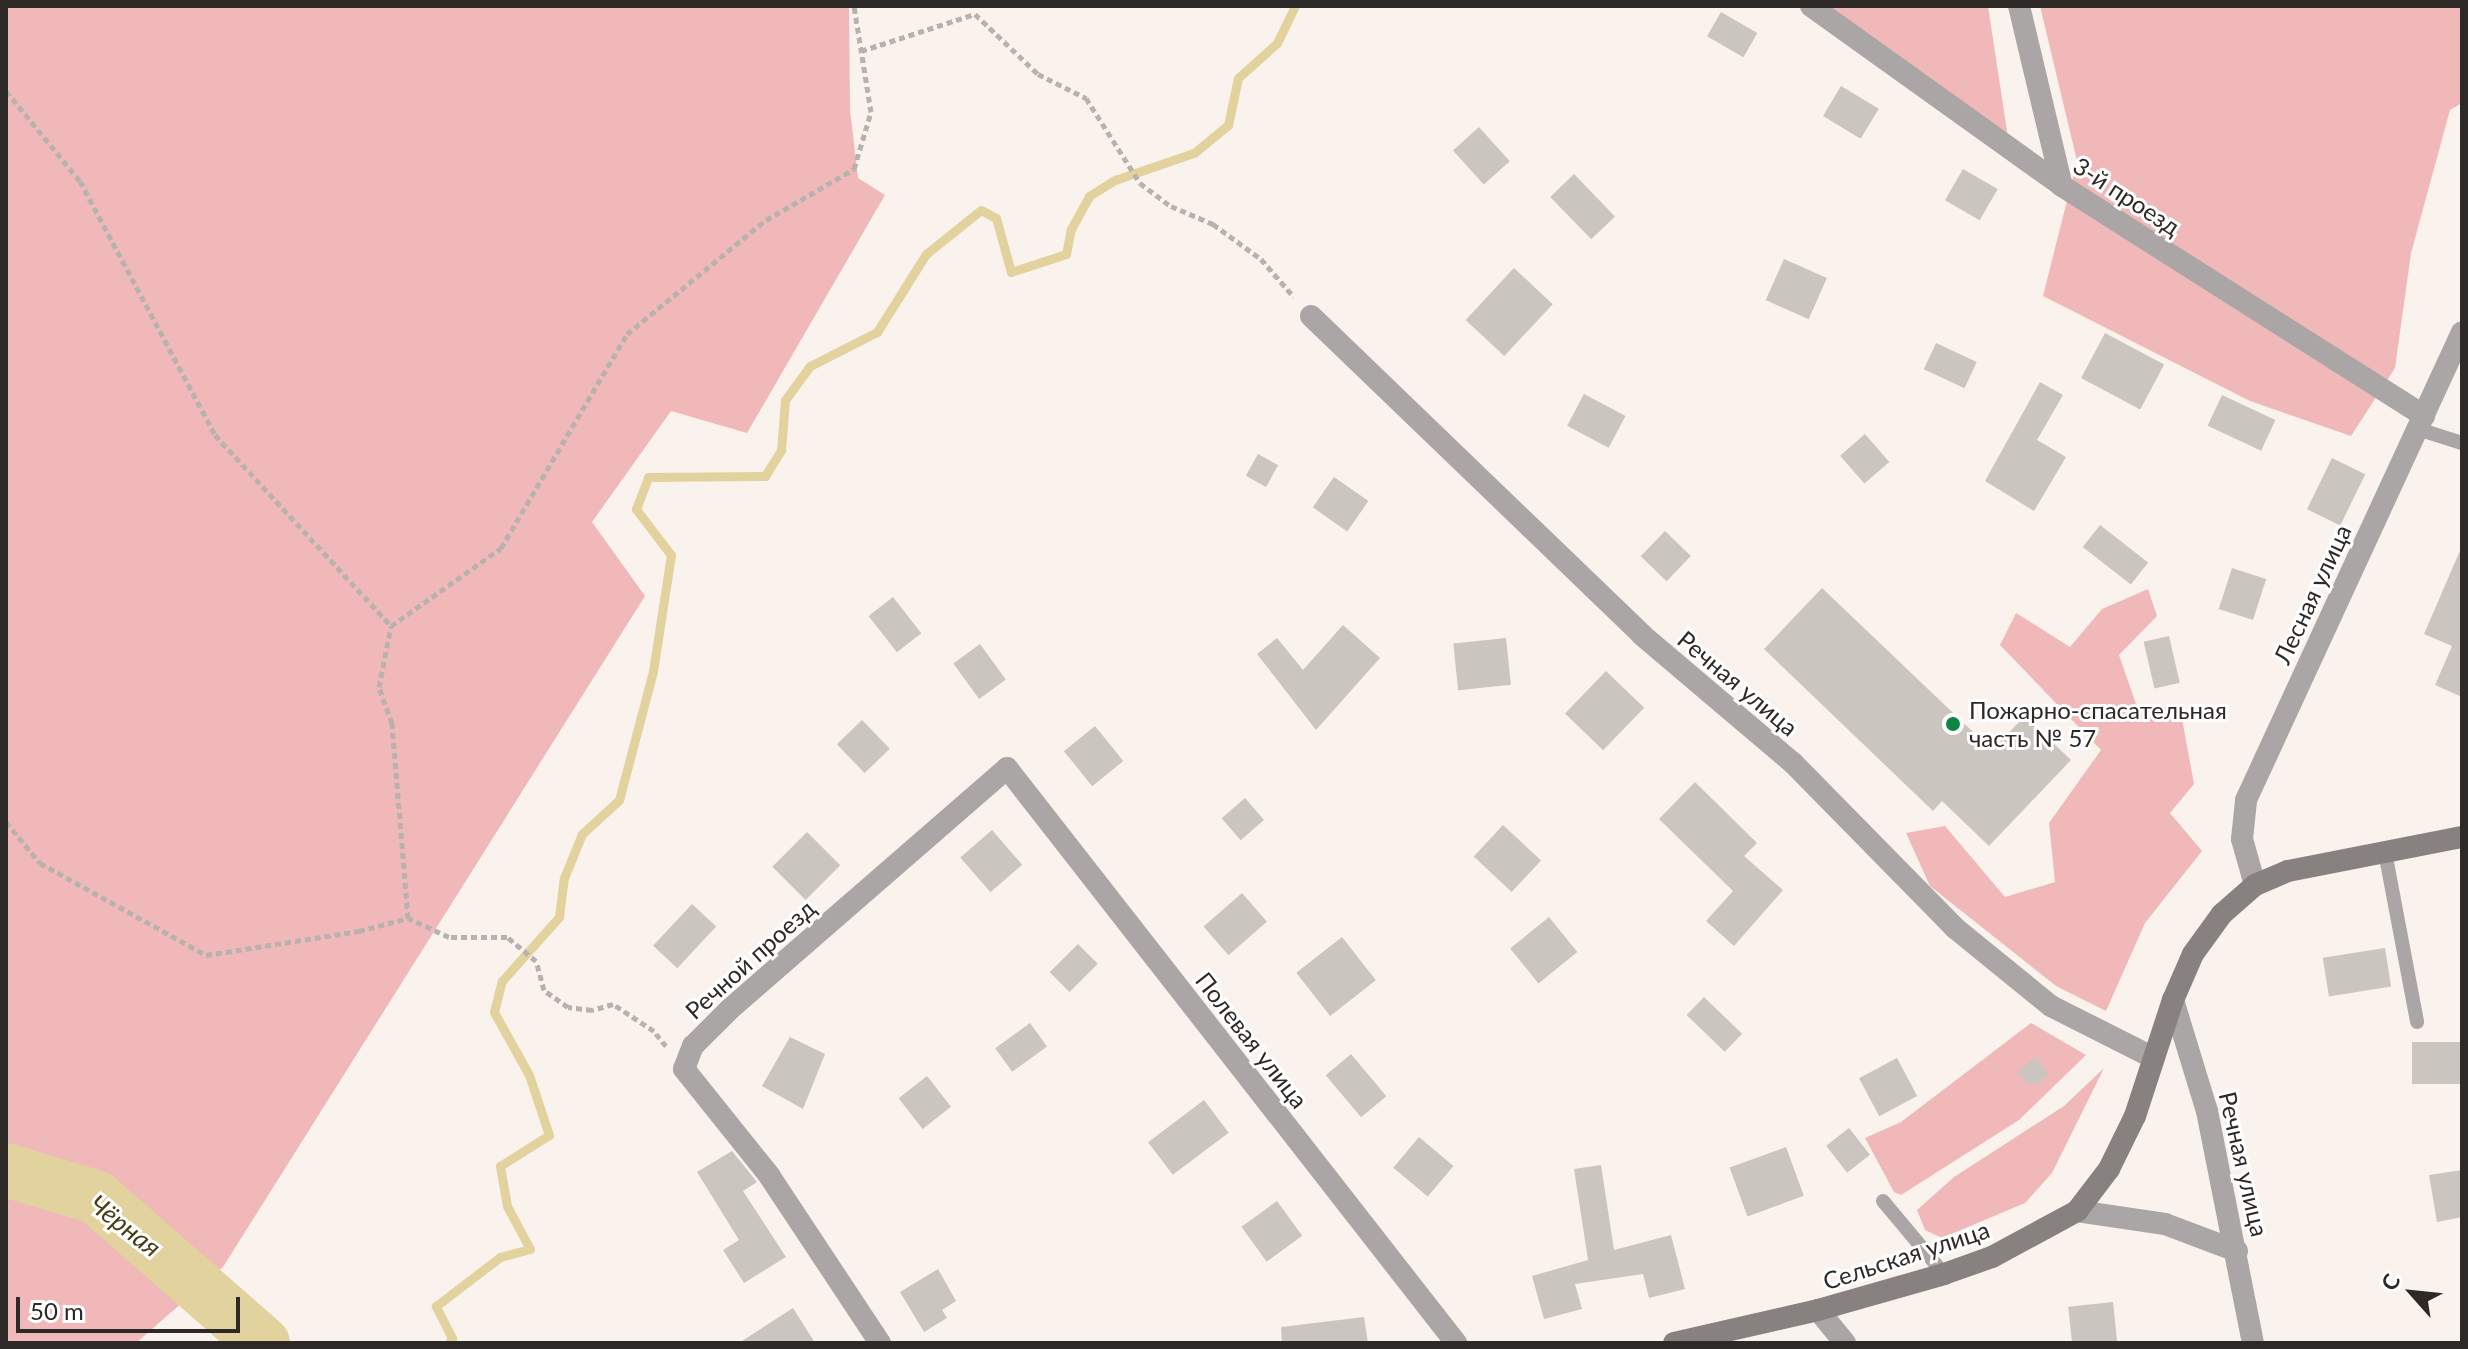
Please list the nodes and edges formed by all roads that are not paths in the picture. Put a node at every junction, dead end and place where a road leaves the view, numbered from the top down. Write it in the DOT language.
graph roads {
  1 [pos="1811,6"];
  2 [pos="2019,6"];
  3 [pos="2062,186"];
  4 [pos="1311,316"];
  5 [pos="2462,332"];
  6 [pos="2421,422"];
  7 [pos="2462,443"];
  8 [pos="1007,768"];
  9 [pos="2462,837"];
  10 [pos="2385,852"];
  11 [pos="2255,885"];
  12 [pos="2173,1000"];
  13 [pos="2417,1022"];
  14 [pos="2154,1058"];
  15 [pos="1883,1201"];
  16 [pos="2077,1211"];
  17 [pos="2237,1251"];
  18 [pos="1944,1274"];
  19 [pos="1818,1310"];
  20 [pos="880,1343"];
  21 [pos="1456,1343"];
  22 [pos="1674,1343"];
  23 [pos="1845,1343"];
  24 [pos="2253,1343"];
  1 -- 3 [label="street, 3-й проезд"];
  2 -- 3 [label="street"];
  3 -- 6 [label="street, 3-й проезд"];
  4 -- 14 [label="street, Речная улица"];
  5 -- 6 [label="street, Лесная улица"];
  6 -- 7 [label="lane"];
  6 -- 11 [label="street, Лесная улица"];
  8 -- 20 [label="street, Речной проезд"];
  8 -- 21 [label="street, Полевая улица"];
  9 -- 10 [label="main road"];
  10 -- 11 [label="main road"];
  10 -- 13 [label="lane"];
  11 -- 12 [label="main road"];
  12 -- 14 [label="main road"];
  12 -- 17 [label="street, Речная улица"];
  14 -- 16 [label="main road"];
  15 -- 18 [label="lane"];
  16 -- 17 [label="street"];
  16 -- 18 [label="main road, Сельская улица"];
  17 -- 24 [label="street, Речная улица"];
  18 -- 19 [label="main road, Сельская улица"];
  19 -- 22 [label="main road, Сельская улица"];
  19 -- 23 [label="street"];
}
